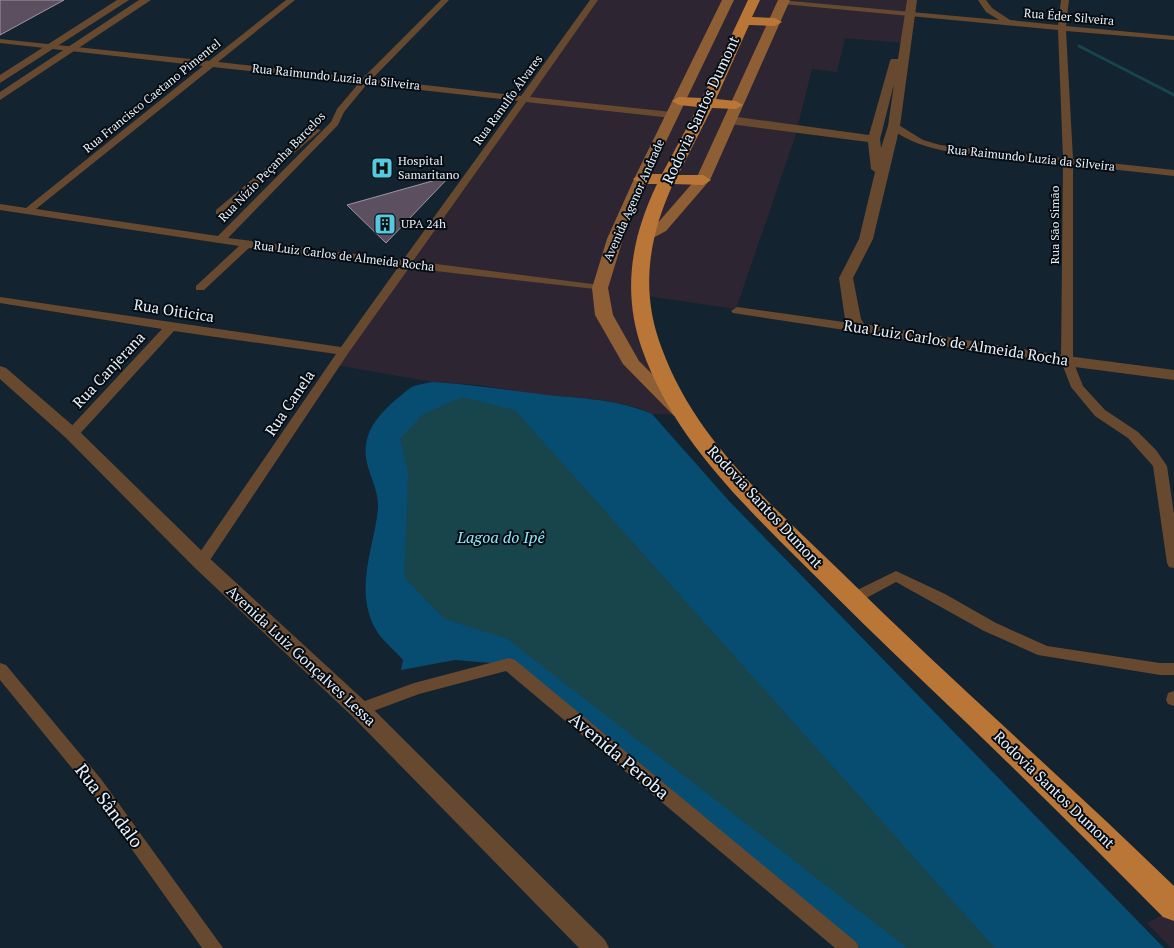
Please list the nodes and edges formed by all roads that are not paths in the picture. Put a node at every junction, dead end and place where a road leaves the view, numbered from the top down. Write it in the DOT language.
graph roads {
  1 [pos="124,0"];
  2 [pos="146,0"];
  3 [pos="291,0"];
  4 [pos="445,0"];
  5 [pos="594,0"];
  6 [pos="728,0"];
  7 [pos="754,0"];
  8 [pos="912,0"];
  9 [pos="982,0"];
  10 [pos="1065,0"];
  11 [pos="783,1"];
  12 [pos="909,14"];
  13 [pos="743,21"];
  14 [pos="775,22"];
  15 [pos="1014,23"];
  16 [pos="1062,28"];
  17 [pos="907,36"];
  18 [pos="1174,38"];
  19 [pos="0,40"];
  20 [pos="53,47"];
  21 [pos="72,49"];
  22 [pos="212,64"];
  23 [pos="0,80"];
  24 [pos="366,80"];
  25 [pos="0,97"];
  26 [pos="524,99"];
  27 [pos="679,101"];
  28 [pos="707,104"];
  29 [pos="736,104"];
  30 [pos="340,111"];
  31 [pos="672,116"];
  32 [pos="730,120"];
  33 [pos="894,126"];
  34 [pos="874,139"];
  35 [pos="1068,162"];
  36 [pos="1174,173"];
  37 [pos="641,179"];
  38 [pos="668,180"];
  39 [pos="703,180"];
  40 [pos="879,185"];
  41 [pos="0,207"];
  42 [pos="28,211"];
  43 [pos="220,212"];
  44 [pos="89,220"];
  45 [pos="166,223"];
  46 [pos="645,236"];
  47 [pos="220,240"];
  48 [pos="247,244"];
  49 [pos="406,263"];
  50 [pos="200,288"];
  51 [pos="600,288"];
  52 [pos="0,300"];
  53 [pos="737,311"];
  54 [pos="171,327"];
  55 [pos="858,328"];
  56 [pos="344,352"];
  57 [pos="1067,361"];
  58 [pos="0,371"];
  59 [pos="1174,375"];
  60 [pos="684,415"];
  61 [pos="72,434"];
  62 [pos="201,562"];
  63 [pos="1174,562"];
  64 [pos="852,599"];
  65 [pos="0,669"];
  66 [pos="1174,669"];
  67 [pos="360,710"];
  68 [pos="1174,907"];
  69 [pos="212,948"];
  70 [pos="596,948"];
  71 [pos="849,948"];
  1 -- 20 [label="street"];
  2 -- 21 [label="street"];
  3 -- 22 [label="street, Rua Francisco Caetano Pimentel"];
  4 -- 24 [label="street, Rua Nízio Peçanha Barcelos"];
  5 -- 26 [label="street, Rua Ranulfo Álvares"];
  6 -- 27 [label="main road, Avenida Agenor Andrade"];
  7 -- 13 [label="highway, Rodovia Santos Dumont"];
  8 -- 12 [label="street"];
  9 -- 15 [label="street"];
  10 -- 16 [label="street, Rua São Simão"];
  11 -- 12 [label="street, Rua Éder Silveira"];
  11 -- 14 [label="main road, Avenida Agenor Andrade"];
  12 -- 15 [label="street, Rua Éder Silveira"];
  12 -- 17 [label="street"];
  13 -- 14 [label="highway"];
  13 -- 28 [label="highway, Rodovia Santos Dumont"];
  14 -- 29 [label="main road, Avenida Agenor Andrade"];
  15 -- 16 [label="street, Rua Éder Silveira"];
  16 -- 18 [label="street, Rua Éder Silveira"];
  16 -- 35 [label="street, Rua São Simão"];
  17 -- 33 [label="street"];
  17 -- 34 [label="street"];
  19 -- 20 [label="street, Rua Raimundo Luzia da Silveira"];
  20 -- 21 [label="street, Rua Raimundo Luzia da Silveira"];
  20 -- 23 [label="street"];
  21 -- 22 [label="street, Rua Raimundo Luzia da Silveira"];
  21 -- 25 [label="street"];
  22 -- 24 [label="street, Rua Raimundo Luzia da Silveira"];
  22 -- 42 [label="street, Rua Francisco Caetano Pimentel"];
  24 -- 26 [label="street, Rua Raimundo Luzia da Silveira"];
  24 -- 30 [label="street, Rua Nízio Peçanha Barcelos"];
  26 -- 31 [label="street, Rua Raimundo Luzia da Silveira"];
  26 -- 49 [label="street, Rua Ranulfo Álvares"];
  27 -- 28 [label="highway"];
  27 -- 31 [label="main road, Avenida Agenor Andrade"];
  28 -- 29 [label="highway"];
  28 -- 38 [label="highway, Rodovia Santos Dumont"];
  29 -- 32 [label="main road, Avenida Agenor Andrade"];
  30 -- 43 [label="street, Rua Nízio Peçanha Barcelos"];
  30 -- 47 [label="street, Rua Nízio Peçanha Barcelos"];
  31 -- 37 [label="main road, Avenida Agenor Andrade"];
  32 -- 34 [label="street"];
  32 -- 39 [label="main road, Avenida Agenor Andrade"];
  33 -- 35 [label="street, Rua Raimundo Luzia da Silveira"];
  33 -- 40 [label="street"];
  34 -- 40 [label="street"];
  35 -- 36 [label="street, Rua Raimundo Luzia da Silveira"];
  35 -- 57 [label="street, Rua São Simão"];
  37 -- 38 [label="highway"];
  37 -- 51 [label="main road, Avenida Agenor Andrade"];
  38 -- 39 [label="highway"];
  38 -- 46 [label="highway, Rodovia Santos Dumont"];
  39 -- 46 [label="main road, Avenida Agenor Andrade"];
  40 -- 55 [label="street"];
  41 -- 42 [label="street, Rua Luiz Carlos de Almeida Rocha"];
  42 -- 44 [label="street, Rua Luiz Carlos de Almeida Rocha"];
  44 -- 45 [label="street, Rua Luiz Carlos de Almeida Rocha"];
  44 -- 47 [label="street, Rua Luiz Carlos de Almeida Rocha"];
  46 -- 60 [label="highway, Rodovia Santos Dumont"];
  47 -- 48 [label="street, Rua Luiz Carlos de Almeida Rocha"];
  48 -- 49 [label="street, Rua Luiz Carlos de Almeida Rocha"];
  48 -- 50 [label="street"];
  49 -- 51 [label="street, Rua Luiz Carlos de Almeida Rocha"];
  49 -- 56 [label="street, Rua Canela"];
  51 -- 60 [label="main road, Avenida Agenor Andrade"];
  52 -- 54 [label="street, Rua Oiticica"];
  53 -- 55 [label="street, Rua Luiz Carlos de Almeida Rocha"];
  54 -- 56 [label="street, Rua Oiticica"];
  54 -- 61 [label="street, Rua Canjerana"];
  55 -- 57 [label="street, Rua Luiz Carlos de Almeida Rocha"];
  56 -- 62 [label="street, Rua Canela"];
  57 -- 59 [label="street, Rua Luiz Carlos de Almeida Rocha"];
  57 -- 63 [label="street"];
  58 -- 61 [label="street, Avenida Luiz Gonçalves Lessa"];
  60 -- 64 [label="highway, Rodovia Santos Dumont"];
  61 -- 62 [label="street, Avenida Luiz Gonçalves Lessa"];
  62 -- 67 [label="street, Avenida Luiz Gonçalves Lessa"];
  64 -- 66 [label="street"];
  64 -- 68 [label="highway, Rodovia Santos Dumont"];
  65 -- 69 [label="street, Rua Sândalo"];
  67 -- 70 [label="street, Avenida Luiz Gonçalves Lessa"];
  67 -- 71 [label="street, Avenida Peroba"];
}
